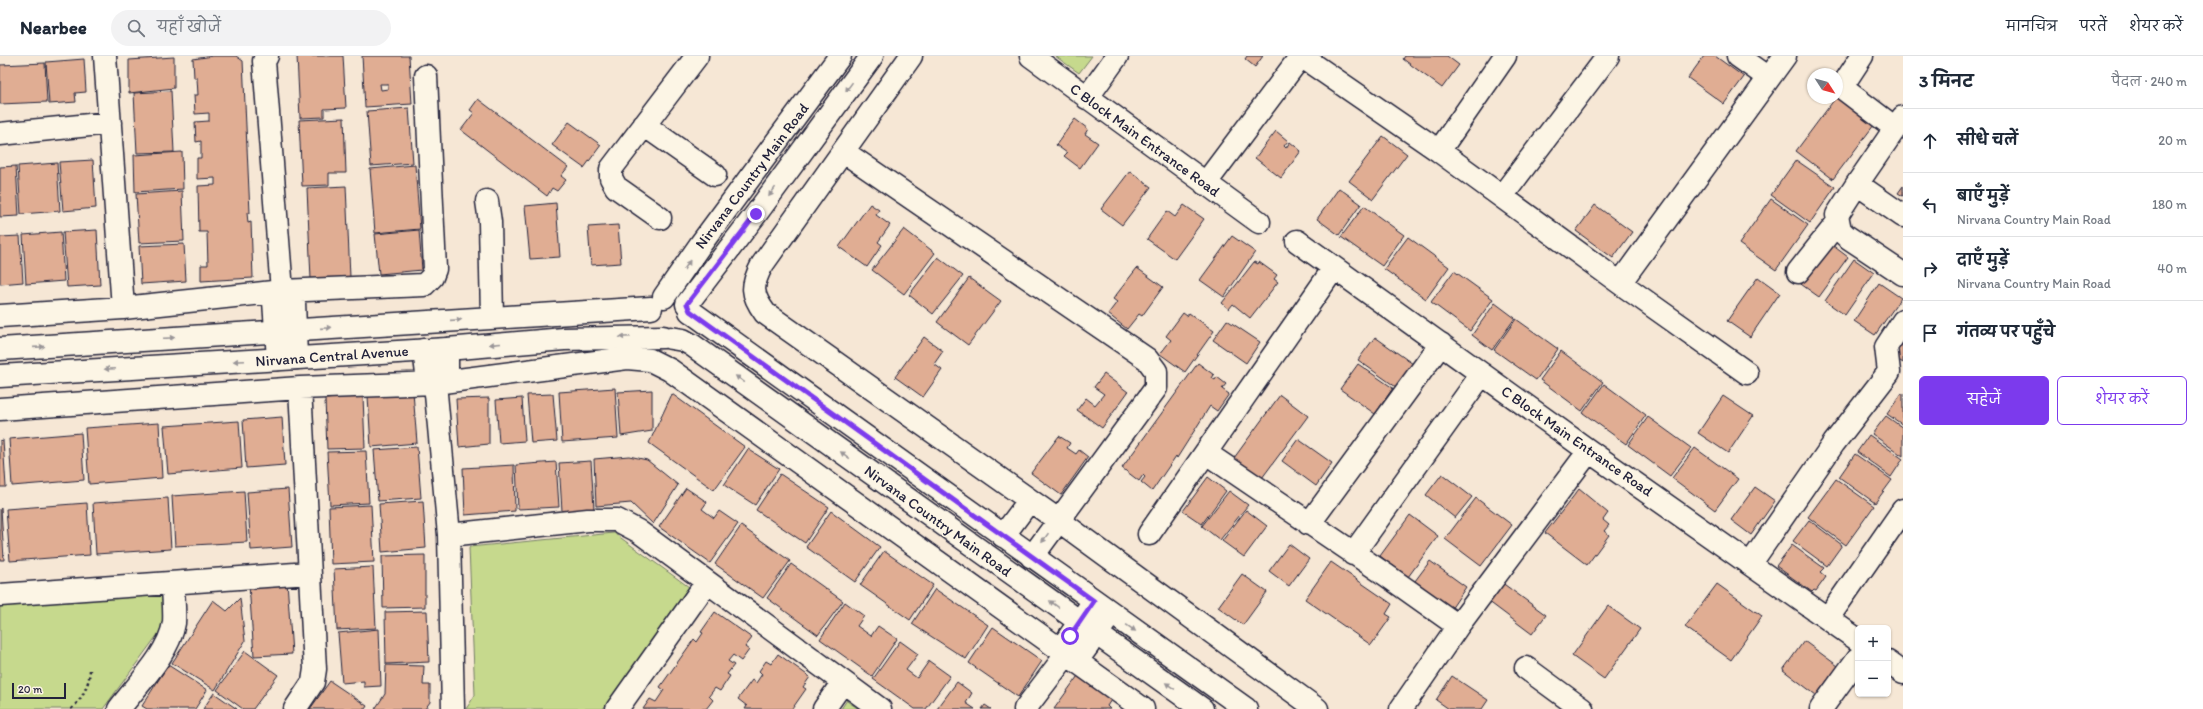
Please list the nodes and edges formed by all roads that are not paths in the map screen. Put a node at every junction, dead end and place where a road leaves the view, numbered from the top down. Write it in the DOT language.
graph roads {
  1 [pos="105,56"];
  2 [pos="697,56"];
  3 [pos="840,56"];
  4 [pos="872,56"];
  5 [pos="911,56"];
  6 [pos="1031,56"];
  7 [pos="1117,56"];
  8 [pos="1301,56"];
  9 [pos="1505,56"];
  10 [pos="1608,56"];
  11 [pos="1738,56"];
  12 [pos="1785,56"];
  13 [pos="1862,56"];
  14 [pos="262,58"];
  15 [pos="426,76"];
  16 [pos="1769,78"];
  17 [pos="1087,98"];
  18 [pos="1899,123"];
  19 [pos="110,124"];
  20 [pos="644,126"];
  21 [pos="0,134"];
  22 [pos="1439,150"];
  23 [pos="844,152"];
  24 [pos="715,175"];
  25 [pos="1205,184"];
  26 [pos="1857,184"];
  27 [pos="1502,196"];
  28 [pos="487,201"];
  29 [pos="1903,216"];
  30 [pos="660,218"];
  31 [pos="1259,222"];
  32 [pos="1837,223"];
  33 [pos="1297,241"];
  34 [pos="1334,268"];
  35 [pos="1798,272"];
  36 [pos="1903,274"];
  37 [pos="1620,283"];
  38 [pos="282,291"];
  39 [pos="658,302"];
  40 [pos="123,308"];
  41 [pos="689,308"];
  42 [pos="0,316"];
  43 [pos="492,317"];
  44 [pos="1903,320"];
  45 [pos="286,331"];
  46 [pos="667,338"];
  47 [pos="1441,344"];
  48 [pos="447,348"];
  49 [pos="0,349"];
  50 [pos="424,350"];
  51 [pos="287,358"];
  52 [pos="1747,373"];
  53 [pos="1482,374"];
  54 [pos="0,376"];
  55 [pos="1896,377"];
  56 [pos="435,382"];
  57 [pos="300,388"];
  58 [pos="0,409"];
  59 [pos="1589,451"];
  60 [pos="1206,453"];
  61 [pos="1029,501"];
  62 [pos="1903,510"];
  63 [pos="1058,520"];
  64 [pos="1309,524"];
  65 [pos="1149,534"];
  66 [pos="449,535"];
  67 [pos="1003,536"];
  68 [pos="1353,554"];
  69 [pos="1032,556"];
  70 [pos="1751,563"];
  71 [pos="309,573"];
  72 [pos="173,582"];
  73 [pos="707,582"];
  74 [pos="0,595"];
  75 [pos="1094,601"];
  76 [pos="1112,614"];
  77 [pos="1828,618"];
  78 [pos="1458,626"];
  79 [pos="1088,628"];
  80 [pos="1855,638"];
  81 [pos="1066,655"];
  82 [pos="1856,661"];
  83 [pos="1891,664"];
  84 [pos="1526,668"];
  85 [pos="1903,673"];
  86 [pos="843,682"];
  87 [pos="118,709"];
  88 [pos="295,709"];
  89 [pos="453,709"];
  90 [pos="617,709"];
  91 [pos="824,709"];
  92 [pos="880,709"];
  93 [pos="1025,709"];
  94 [pos="1143,709"];
  95 [pos="1202,709"];
  96 [pos="1246,709"];
  97 [pos="1317,709"];
  98 [pos="1401,709"];
  99 [pos="1582,709"];
  100 [pos="1821,709"];
  1 -- 19 [label="street"];
  2 -- 20 [label="street"];
  39 -- 3 [label="street, Nirvana Country Main Road, one-way"];
  4 -- 41 [label="street, Nirvana Country Main Road, one-way"];
  5 -- 23 [label="street"];
  6 -- 17 [label="street, C Block Main Entrance Road"];
  7 -- 17 [label="street"];
  8 -- 22 [label="street"];
  8 -- 25 [label="street"];
  9 -- 22 [label="street"];
  10 -- 27 [label="street"];
  11 -- 16 [label="street"];
  12 -- 16 [label="street"];
  13 -- 18 [label="street"];
  14 -- 38 [label="street"];
  15 -- 38 [label="street"];
  16 -- 37 [label="street"];
  17 -- 25 [label="street, C Block Main Entrance Road"];
  18 -- 26 [label="street"];
  19 -- 21 [label="street"];
  19 -- 40 [label="street"];
  20 -- 24 [label="street"];
  20 -- 30 [label="street"];
  22 -- 27 [label="street"];
  23 -- 61 [label="street"];
  23 -- 63 [label="street"];
  25 -- 31 [label="street, C Block Main Entrance Road"];
  26 -- 29 [label="street"];
  26 -- 32 [label="street"];
  27 -- 37 [label="street"];
  28 -- 43 [label="street"];
  32 -- 35 [label="street"];
  32 -- 36 [label="street"];
  33 -- 34 [label="street, C Block Main Entrance Road"];
  34 -- 47 [label="street, C Block Main Entrance Road"];
  34 -- 60 [label="street"];
  37 -- 52 [label="street"];
  38 -- 40 [label="street"];
  38 -- 45 [label="street"];
  39 -- 41 [label="street"];
  39 -- 43 [label="street, Nirvana Central Avenue"];
  39 -- 46 [label="street"];
  40 -- 42 [label="street"];
  41 -- 46 [label="street"];
  41 -- 67 [label="street, Nirvana Country Main Road"];
  45 -- 43 [label="street, Nirvana Central Avenue, one-way"];
  44 -- 55 [label="street"];
  49 -- 45 [label="street, Nirvana Central Avenue, one-way"];
  45 -- 51 [label="street"];
  46 -- 48 [label="street, Nirvana Central Avenue, one-way"];
  79 -- 46 [label="street, Nirvana Country Main Road, one-way"];
  47 -- 53 [label="street, C Block Main Entrance Road"];
  47 -- 64 [label="street"];
  48 -- 50 [label="street, Nirvana Central Avenue"];
  48 -- 56 [label="street"];
  50 -- 51 [label="street, Nirvana Central Avenue"];
  50 -- 56 [label="street"];
  51 -- 54 [label="street, Nirvana Central Avenue, one-way"];
  53 -- 59 [label="street, C Block Main Entrance Road"];
  53 -- 68 [label="street"];
  55 -- 70 [label="street"];
  56 -- 57 [label="street"];
  56 -- 66 [label="street"];
  56 -- 81 [label="street"];
  57 -- 58 [label="street"];
  57 -- 71 [label="street"];
  59 -- 70 [label="street, C Block Main Entrance Road"];
  59 -- 78 [label="street"];
  60 -- 64 [label="street"];
  60 -- 65 [label="street"];
  61 -- 63 [label="street"];
  61 -- 67 [label="street"];
  62 -- 77 [label="street"];
  63 -- 69 [label="street, one-way"];
  63 -- 97 [label="street"];
  64 -- 68 [label="street"];
  66 -- 73 [label="street"];
  66 -- 89 [label="street"];
  67 -- 69 [label="street, Nirvana Country Main Road"];
  68 -- 78 [label="street"];
  69 -- 75 [label="street, Nirvana Country Main Road"];
  70 -- 77 [label="street, C Block Main Entrance Road"];
  71 -- 72 [label="street"];
  71 -- 88 [label="street"];
  72 -- 74 [label="street"];
  72 -- 87 [label="street"];
  73 -- 86 [label="street"];
  73 -- 90 [label="street"];
  75 -- 76 [label="street, Nirvana Country Main Road"];
  75 -- 79 [label="street"];
  76 -- 79 [label="street"];
  76 -- 96 [label="street, Nirvana Country Main Road, one-way"];
  77 -- 80 [label="street, C Block Main Entrance Road"];
  78 -- 98 [label="street"];
  79 -- 81 [label="street"];
  95 -- 79 [label="street, Nirvana Country Main Road, one-way"];
  81 -- 93 [label="street"];
  81 -- 94 [label="street"];
  82 -- 100 [label="street"];
  83 -- 85 [label="street"];
  84 -- 99 [label="street"];
  86 -- 91 [label="street"];
  86 -- 92 [label="street"];
}
